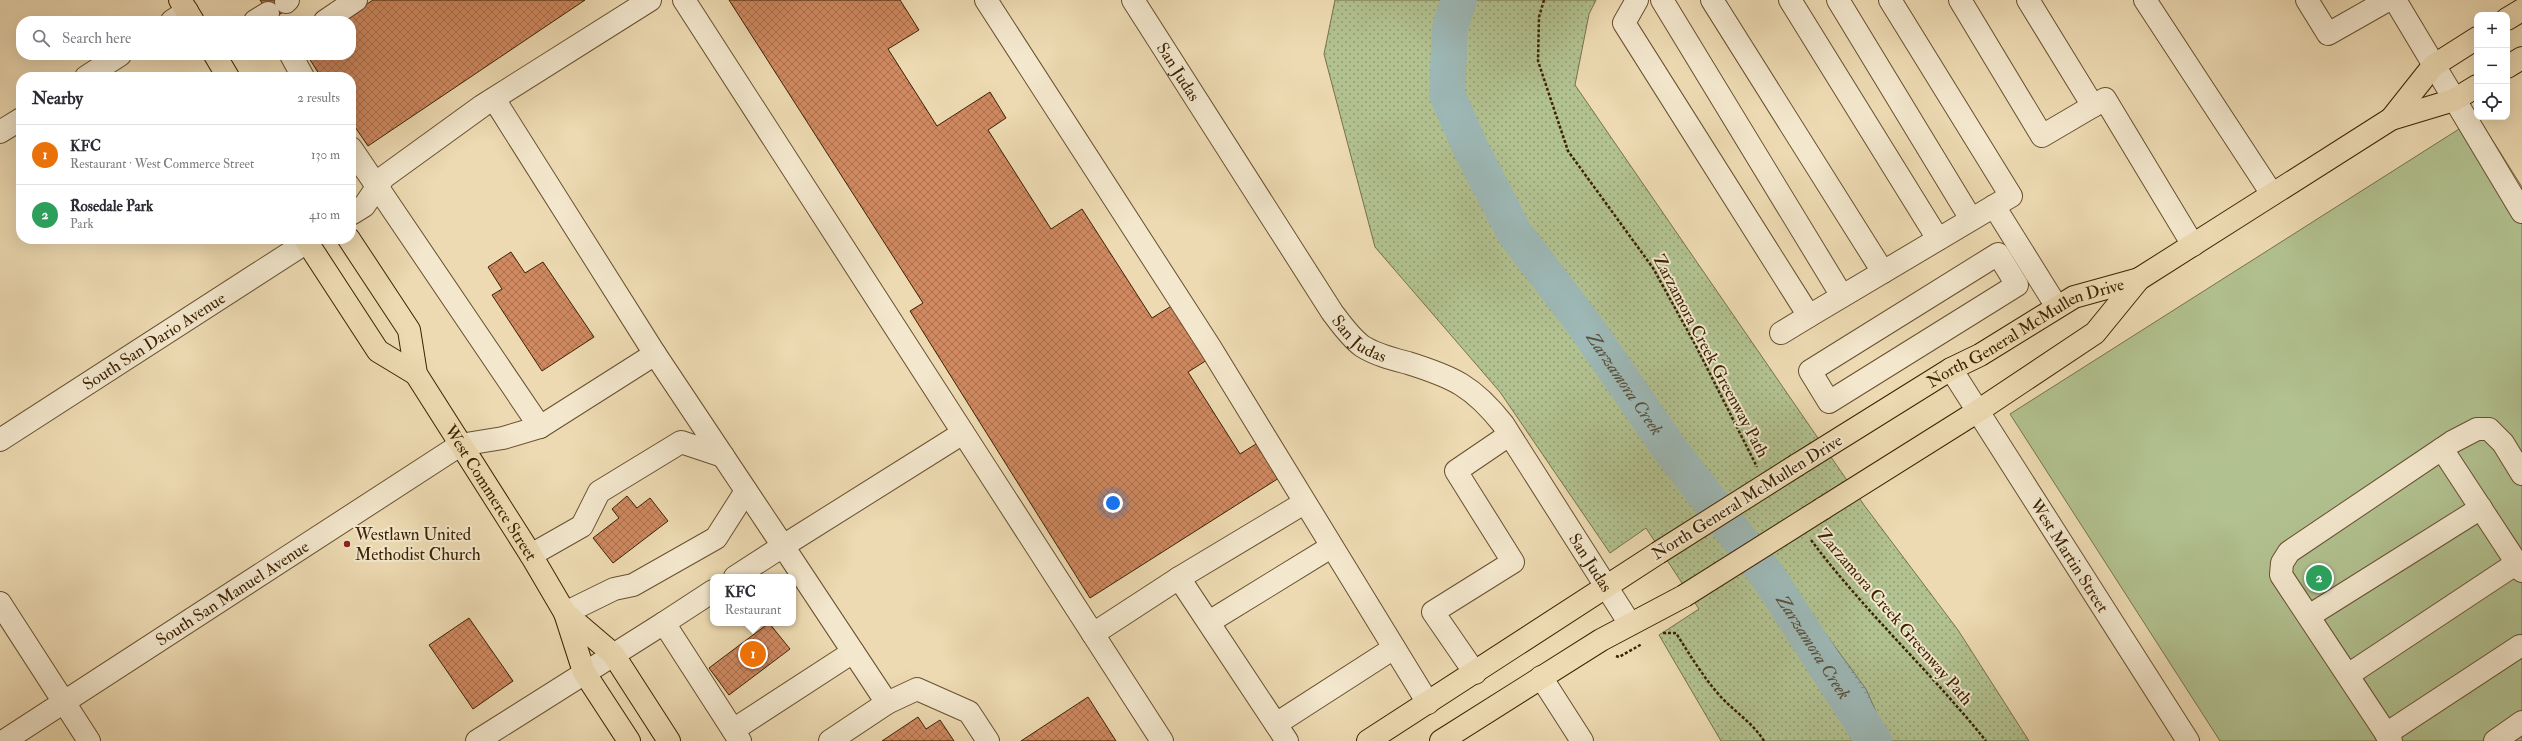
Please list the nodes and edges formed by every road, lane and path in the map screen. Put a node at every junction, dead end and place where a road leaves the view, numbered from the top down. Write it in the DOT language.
graph roads {
  1 [pos="356,0"];
  2 [pos="650,0"];
  3 [pos="684,0"];
  4 [pos="986,0"];
  5 [pos="1133,0"];
  6 [pos="1544,0"];
  7 [pos="1637,0"];
  8 [pos="1662,0"];
  9 [pos="1712,0"];
  10 [pos="1790,0"];
  11 [pos="1838,0"];
  12 [pos="1890,0"];
  13 [pos="1960,0"];
  14 [pos="2028,0"];
  15 [pos="2145,0"];
  16 [pos="2307,0"];
  17 [pos="2388,0"];
  18 [pos="2395,0"];
  19 [pos="2522,10"];
  20 [pos="332,16"];
  21 [pos="2510,17"];
  22 [pos="2474,40"];
  23 [pos="2522,58"];
  24 [pos="112,60"];
  25 [pos="218,60"];
  26 [pos="294,60"];
  27 [pos="2510,65"];
  28 [pos="2433,66"];
  29 [pos="94,72"];
  30 [pos="225,72"];
  31 [pos="300,72"];
  32 [pos="2474,88"];
  33 [pos="494,99"];
  34 [pos="2454,100"];
  35 [pos="2093,106"];
  36 [pos="2391,119"];
  37 [pos="16,121"];
  38 [pos="0,132"];
  39 [pos="356,156"];
  40 [pos="377,187"];
  41 [pos="2272,194"];
  42 [pos="1994,206"];
  43 [pos="356,211"];
  44 [pos="2522,212"];
  45 [pos="1972,218"];
  46 [pos="1938,239"];
  47 [pos="301,244"];
  48 [pos="308,244"];
  49 [pos="352,244"];
  50 [pos="2193,245"];
  51 [pos="2033,269"];
  52 [pos="1883,272"];
  53 [pos="2013,277"];
  54 [pos="2139,278"];
  55 [pos="1842,296"];
  56 [pos="2057,307"];
  57 [pos="1809,316"];
  58 [pos="1780,333"];
  59 [pos="655,354"];
  60 [pos="1952,369"];
  61 [pos="416,374"];
  62 [pos="1978,411"];
  63 [pos="540,427"];
  64 [pos="963,433"];
  65 [pos="1510,435"];
  66 [pos="0,440"];
  67 [pos="460,445"];
  68 [pos="2442,449"];
  69 [pos="723,456"];
  70 [pos="1760,470"];
  71 [pos="2522,474"];
  72 [pos="746,491"];
  73 [pos="1304,502"];
  74 [pos="2481,508"];
  75 [pos="1807,534"];
  76 [pos="783,546"];
  77 [pos="1331,547"];
  78 [pos="531,555"];
  79 [pos="2519,567"];
  80 [pos="740,574"];
  81 [pos="1179,578"];
  82 [pos="1606,586"];
  83 [pos="710,593"];
  84 [pos="0,603"];
  85 [pos="565,613"];
  86 [pos="2309,616"];
  87 [pos="1209,622"];
  88 [pos="664,623"];
  89 [pos="1630,624"];
  90 [pos="1093,634"];
  91 [pos="1657,636"];
  92 [pos="1645,643"];
  93 [pos="1394,648"];
  94 [pos="2521,648"];
  95 [pos="853,652"];
  96 [pos="1613,653"];
  97 [pos="613,654"];
  98 [pos="584,672"];
  99 [pos="1475,673"];
  100 [pos="2348,675"];
  101 [pos="1541,677"];
  102 [pos="64,702"];
  103 [pos="887,702"];
  104 [pos="1428,703"];
  105 [pos="2522,722"];
  106 [pos="1281,733"];
  107 [pos="737,735"];
  108 [pos="2389,737"];
  109 [pos="4,741"];
  110 [pos="89,741"];
  111 [pos="477,741"];
  112 [pos="629,741"];
  113 [pos="669,741"];
  114 [pos="830,741"];
  115 [pos="988,741"];
  116 [pos="1162,741"];
  117 [pos="1368,741"];
  118 [pos="1441,741"];
  119 [pos="1582,741"];
  120 [pos="1764,741"];
  121 [pos="1986,741"];
  122 [pos="2188,741"];
  123 [pos="2495,741"];
  1 -- 20 [label="street"];
  2 -- 33 [label="street"];
  3 -- 64 [label="street"];
  4 -- 73 [label="street"];
  5 -- 65 [label="street, San Judas"];
  6 -- 70 [label="path, Zarzamora Creek Greenway Path"];
  7 -- 57 [label="street"];
  8 -- 55 [label="street"];
  9 -- 52 [label="street"];
  10 -- 46 [label="street"];
  11 -- 45 [label="street"];
  12 -- 42 [label="street"];
  13 -- 35 [label="street"];
  14 -- 35 [label="street"];
  15 -- 41 [label="street"];
  16 -- 17 [label="street"];
  18 -- 28 [label="street"];
  19 -- 21 [label="main road"];
  22 -- 28 [label="main road, North General McMullen Drive"];
  23 -- 27 [label="main road"];
  24 -- 29 [label="street"];
  25 -- 30 [label="main road"];
  26 -- 31 [label="street"];
  28 -- 34 [label="street"];
  28 -- 36 [label="main road, North General McMullen Drive"];
  32 -- 34 [label="main road, North General McMullen Drive"];
  33 -- 40 [label="street"];
  33 -- 59 [label="street"];
  34 -- 36 [label="main road, North General McMullen Drive"];
  34 -- 44 [label="street"];
  35 -- 50 [label="street"];
  36 -- 41 [label="main road, North General McMullen Drive"];
  37 -- 38 [label="street"];
  39 -- 40 [label="street"];
  40 -- 43 [label="street"];
  40 -- 63 [label="street"];
  41 -- 50 [label="main road, North General McMullen Drive"];
  42 -- 45 [label="street"];
  42 -- 51 [label="street"];
  45 -- 46 [label="street"];
  46 -- 52 [label="street"];
  47 -- 66 [label="street, South San Dario Avenue"];
  48 -- 61 [label="main road, West Commerce Street"];
  49 -- 61 [label="main road, West Commerce Street"];
  50 -- 54 [label="main road, North General McMullen Drive"];
  51 -- 53 [label="street"];
  51 -- 56 [label="street"];
  52 -- 55 [label="street"];
  53 -- 53 [label="street"];
  54 -- 56 [label="main road, North General McMullen Drive"];
  54 -- 62 [label="main road, North General McMullen Drive"];
  55 -- 57 [label="street"];
  56 -- 60 [label="main road, North General McMullen Drive"];
  57 -- 58 [label="street"];
  59 -- 63 [label="street"];
  59 -- 69 [label="street"];
  60 -- 62 [label="street, West Martin Street"];
  60 -- 82 [label="main road, North General McMullen Drive, bridge"];
  61 -- 67 [label="main road, West Commerce Street"];
  62 -- 89 [label="main road, North General McMullen Drive, bridge"];
  62 -- 122 [label="street, West Martin Street"];
  63 -- 67 [label="street"];
  64 -- 76 [label="street"];
  64 -- 90 [label="street"];
  65 -- 82 [label="street, San Judas"];
  65 -- 99 [label="street"];
  67 -- 78 [label="main road, West Commerce Street"];
  67 -- 102 [label="street, South San Manuel Avenue"];
  68 -- 71 [label="street"];
  68 -- 74 [label="street"];
  68 -- 86 [label="street"];
  69 -- 72 [label="street"];
  69 -- 78 [label="street"];
  72 -- 76 [label="street"];
  72 -- 85 [label="street"];
  73 -- 77 [label="street"];
  73 -- 81 [label="street"];
  74 -- 79 [label="street"];
  74 -- 86 [label="street"];
  75 -- 121 [label="path, Zarzamora Creek Greenway Path"];
  76 -- 80 [label="street"];
  76 -- 95 [label="street"];
  77 -- 87 [label="street"];
  77 -- 93 [label="street"];
  78 -- 85 [label="main road, West Commerce Street"];
  79 -- 100 [label="street"];
  81 -- 87 [label="street"];
  81 -- 90 [label="street"];
  82 -- 89 [label="street, San Judas"];
  82 -- 99 [label="main road, North General McMullen Drive"];
  83 -- 88 [label="street"];
  84 -- 102 [label="street"];
  85 -- 97 [label="main road, West Commerce Street"];
  85 -- 98 [label="main road, West Commerce Street"];
  86 -- 100 [label="street"];
  87 -- 106 [label="street"];
  88 -- 97 [label="street"];
  88 -- 107 [label="street"];
  89 -- 101 [label="main road, North General McMullen Drive"];
  90 -- 116 [label="street"];
  91 -- 120 [label="path"];
  92 -- 96 [label="path"];
  93 -- 104 [label="street"];
  93 -- 106 [label="street"];
  94 -- 108 [label="street"];
  95 -- 103 [label="street"];
  95 -- 107 [label="street"];
  97 -- 98 [label="street"];
  97 -- 113 [label="main road, West Commerce Street"];
  98 -- 111 [label="street"];
  98 -- 112 [label="main road, West Commerce Street"];
  99 -- 104 [label="main road, North General McMullen Drive"];
  100 -- 108 [label="street"];
  101 -- 118 [label="main road, North General McMullen Drive"];
  101 -- 119 [label="street"];
  102 -- 109 [label="street, South San Manuel Avenue"];
  102 -- 110 [label="street"];
  103 -- 114 [label="street"];
  103 -- 115 [label="street"];
  104 -- 117 [label="main road, North General McMullen Drive"];
  105 -- 123 [label="street"];
}
